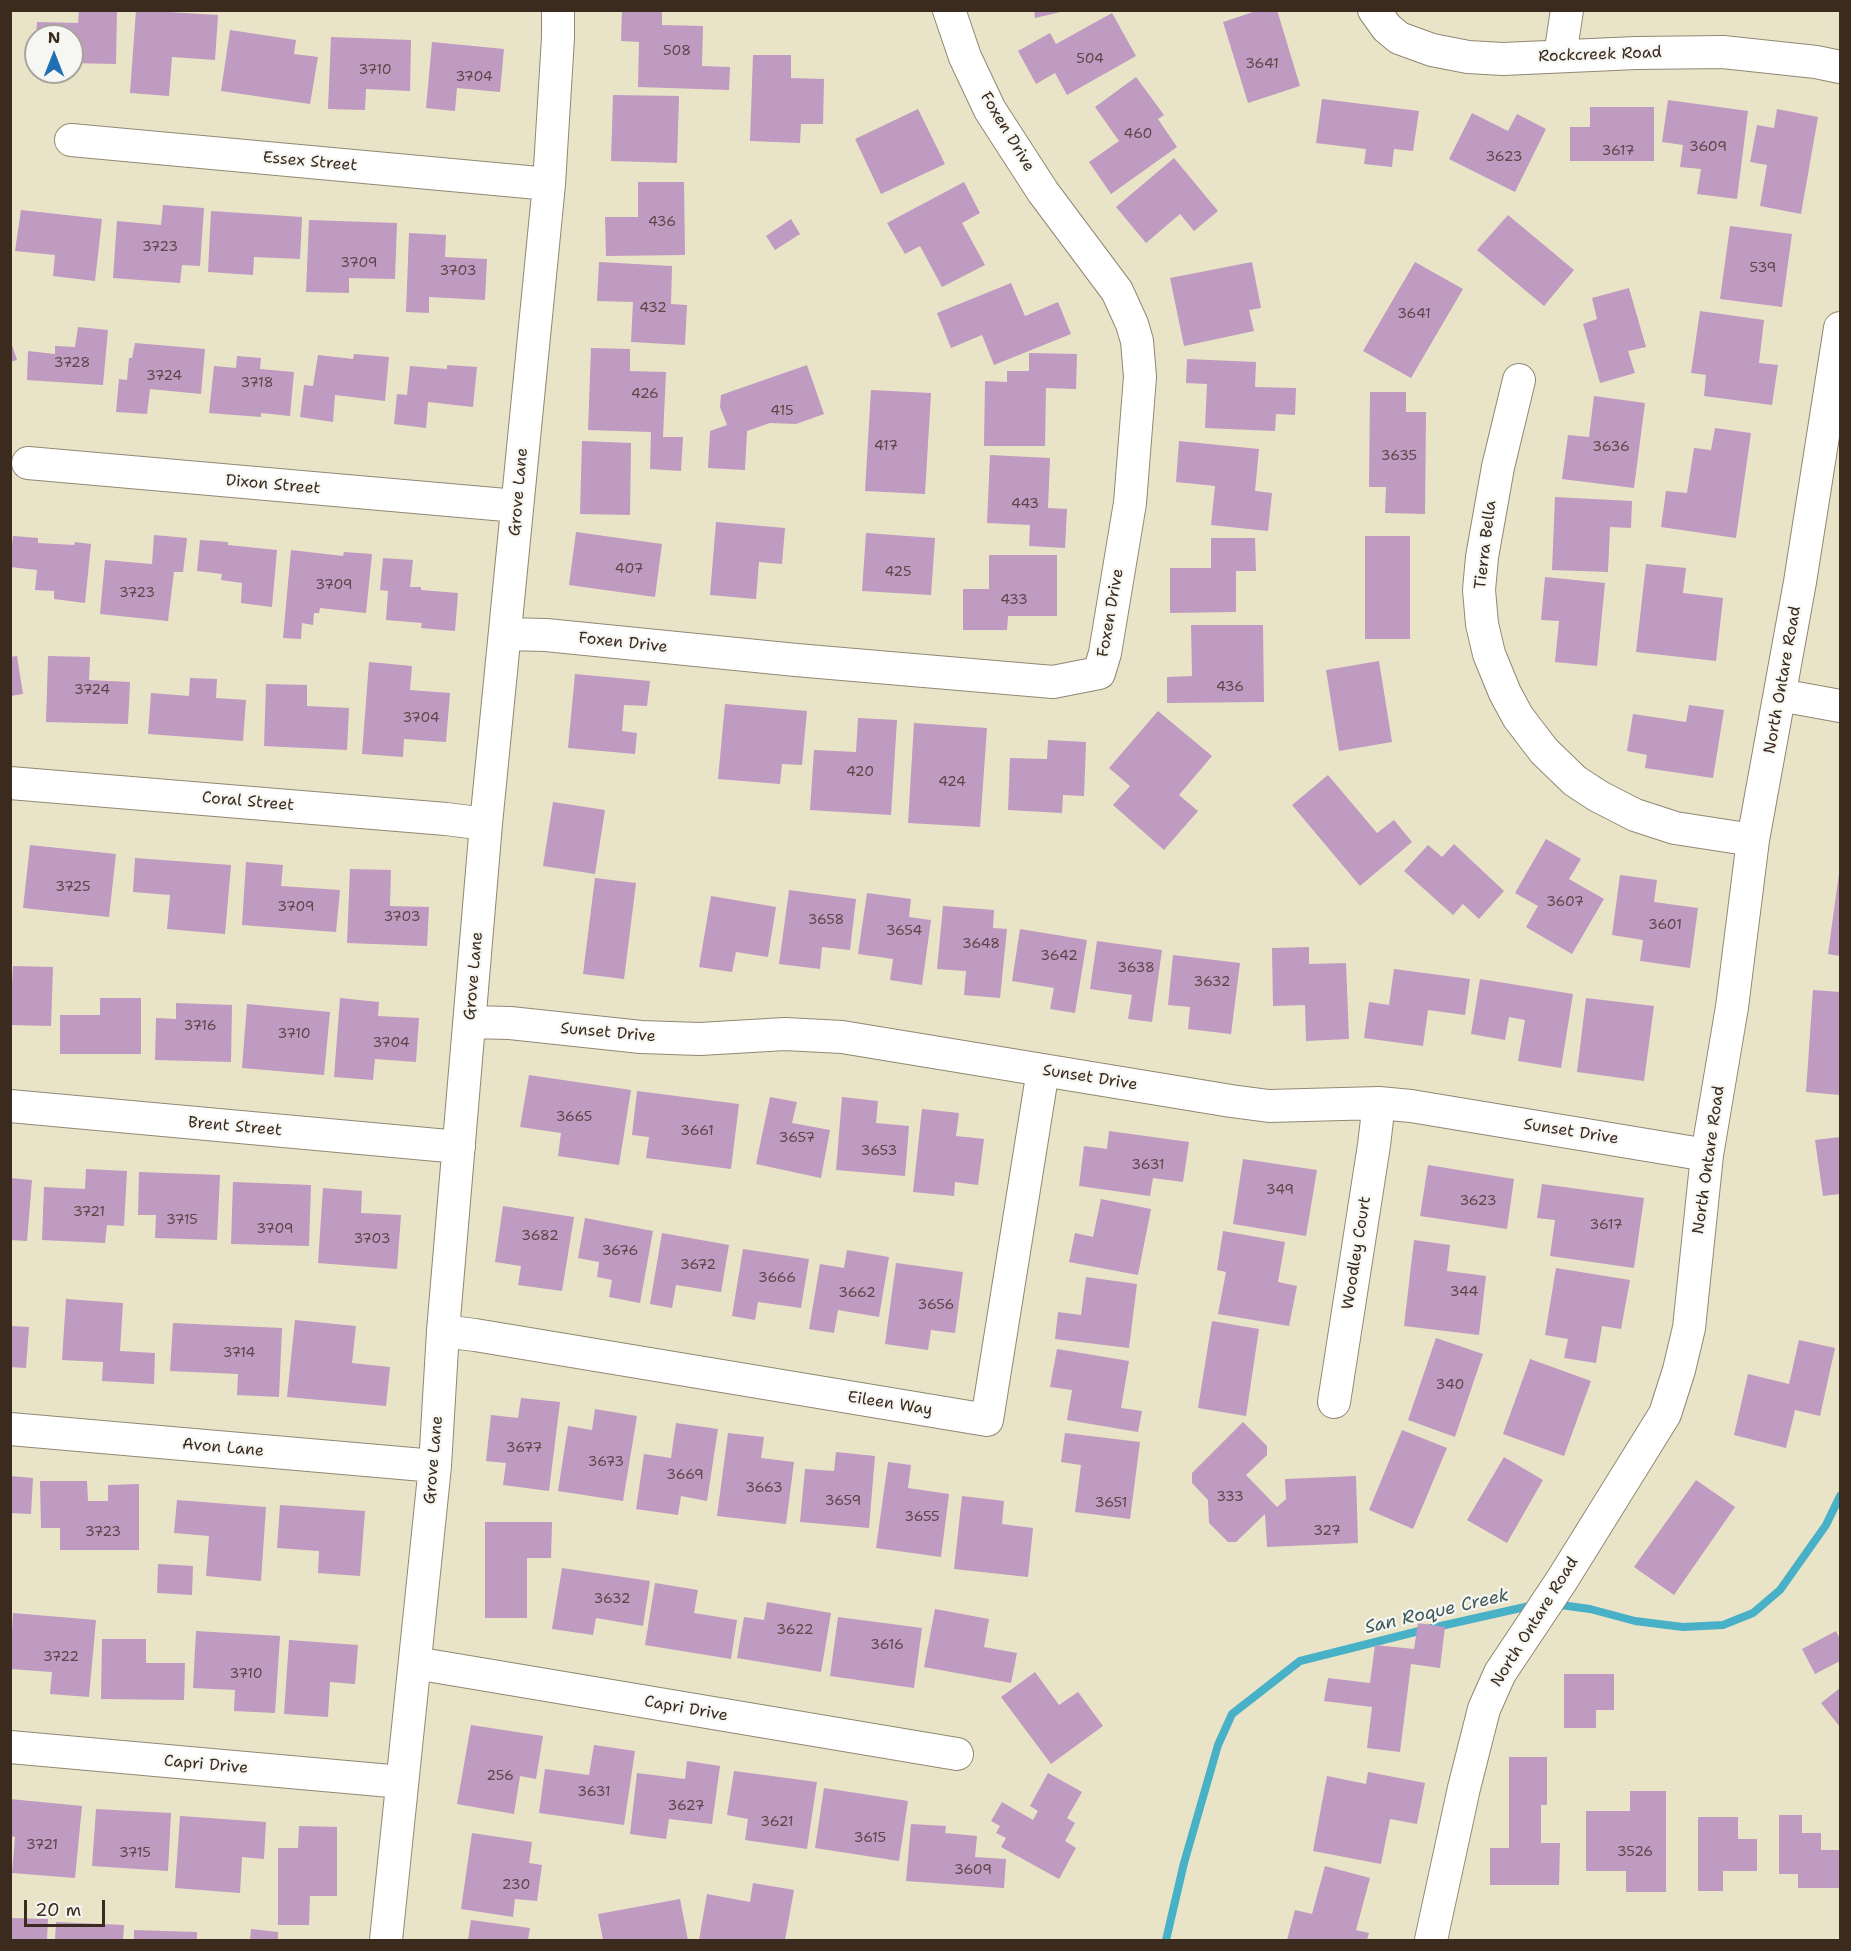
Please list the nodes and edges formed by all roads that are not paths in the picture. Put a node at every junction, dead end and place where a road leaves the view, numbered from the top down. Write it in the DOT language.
graph roads {
  1 [pos="558,10"];
  2 [pos="949,10"];
  3 [pos="1374,10"];
  4 [pos="1567,10"];
  5 [pos="1560,56"];
  6 [pos="1840,67"];
  7 [pos="71,140"];
  8 [pos="549,184"];
  9 [pos="1840,328"];
  10 [pos="1519,380"];
  11 [pos="28,463"];
  12 [pos="517,506"];
  13 [pos="505,634"];
  14 [pos="1780,695"];
  15 [pos="1840,706"];
  16 [pos="10,783"];
  17 [pos="486,824"];
  18 [pos="1753,840"];
  19 [pos="470,1022"];
  20 [pos="1043,1070"];
  21 [pos="1379,1103"];
  22 [pos="10,1106"];
  23 [pos="459,1147"];
  24 [pos="1707,1155"];
  25 [pos="443,1331"];
  26 [pos="1334,1402"];
  27 [pos="10,1429"];
  28 [pos="435,1466"];
  29 [pos="415,1662"];
  30 [pos="10,1747"];
  31 [pos="957,1754"];
  32 [pos="402,1782"];
  33 [pos="386,1941"];
  34 [pos="1431,1941"];
  1 -- 8 [label="street, Grove Lane"];
  2 -- 13 [label="street, Foxen Drive"];
  3 -- 5 [label="street, Rockcreek Road"];
  4 -- 5 [label="street"];
  5 -- 6 [label="street, Rockcreek Road"];
  7 -- 8 [label="street, Essex Street"];
  8 -- 12 [label="street, Grove Lane"];
  9 -- 14 [label="street, North Ontare Road"];
  10 -- 18 [label="street, Tierra Bella"];
  11 -- 12 [label="street, Dixon Street"];
  12 -- 13 [label="street, Grove Lane"];
  13 -- 17 [label="street, Grove Lane"];
  14 -- 15 [label="street"];
  14 -- 18 [label="street, North Ontare Road"];
  16 -- 17 [label="street, Coral Street"];
  17 -- 19 [label="street, Grove Lane"];
  18 -- 24 [label="street, North Ontare Road"];
  19 -- 20 [label="street, Sunset Drive"];
  19 -- 23 [label="street, Grove Lane"];
  20 -- 21 [label="street, Sunset Drive"];
  20 -- 25 [label="street, Eileen Way"];
  21 -- 24 [label="street, Sunset Drive"];
  21 -- 26 [label="street, Woodley Court"];
  22 -- 23 [label="street, Brent Street"];
  23 -- 25 [label="street, Grove Lane"];
  24 -- 34 [label="street, North Ontare Road"];
  25 -- 28 [label="street, Grove Lane"];
  27 -- 28 [label="street, Avon Lane"];
  28 -- 29 [label="street, Grove Lane"];
  29 -- 31 [label="street, Capri Drive"];
  29 -- 32 [label="street, Grove Lane"];
  30 -- 32 [label="street, Capri Drive"];
  32 -- 33 [label="street, Grove Lane"];
}
